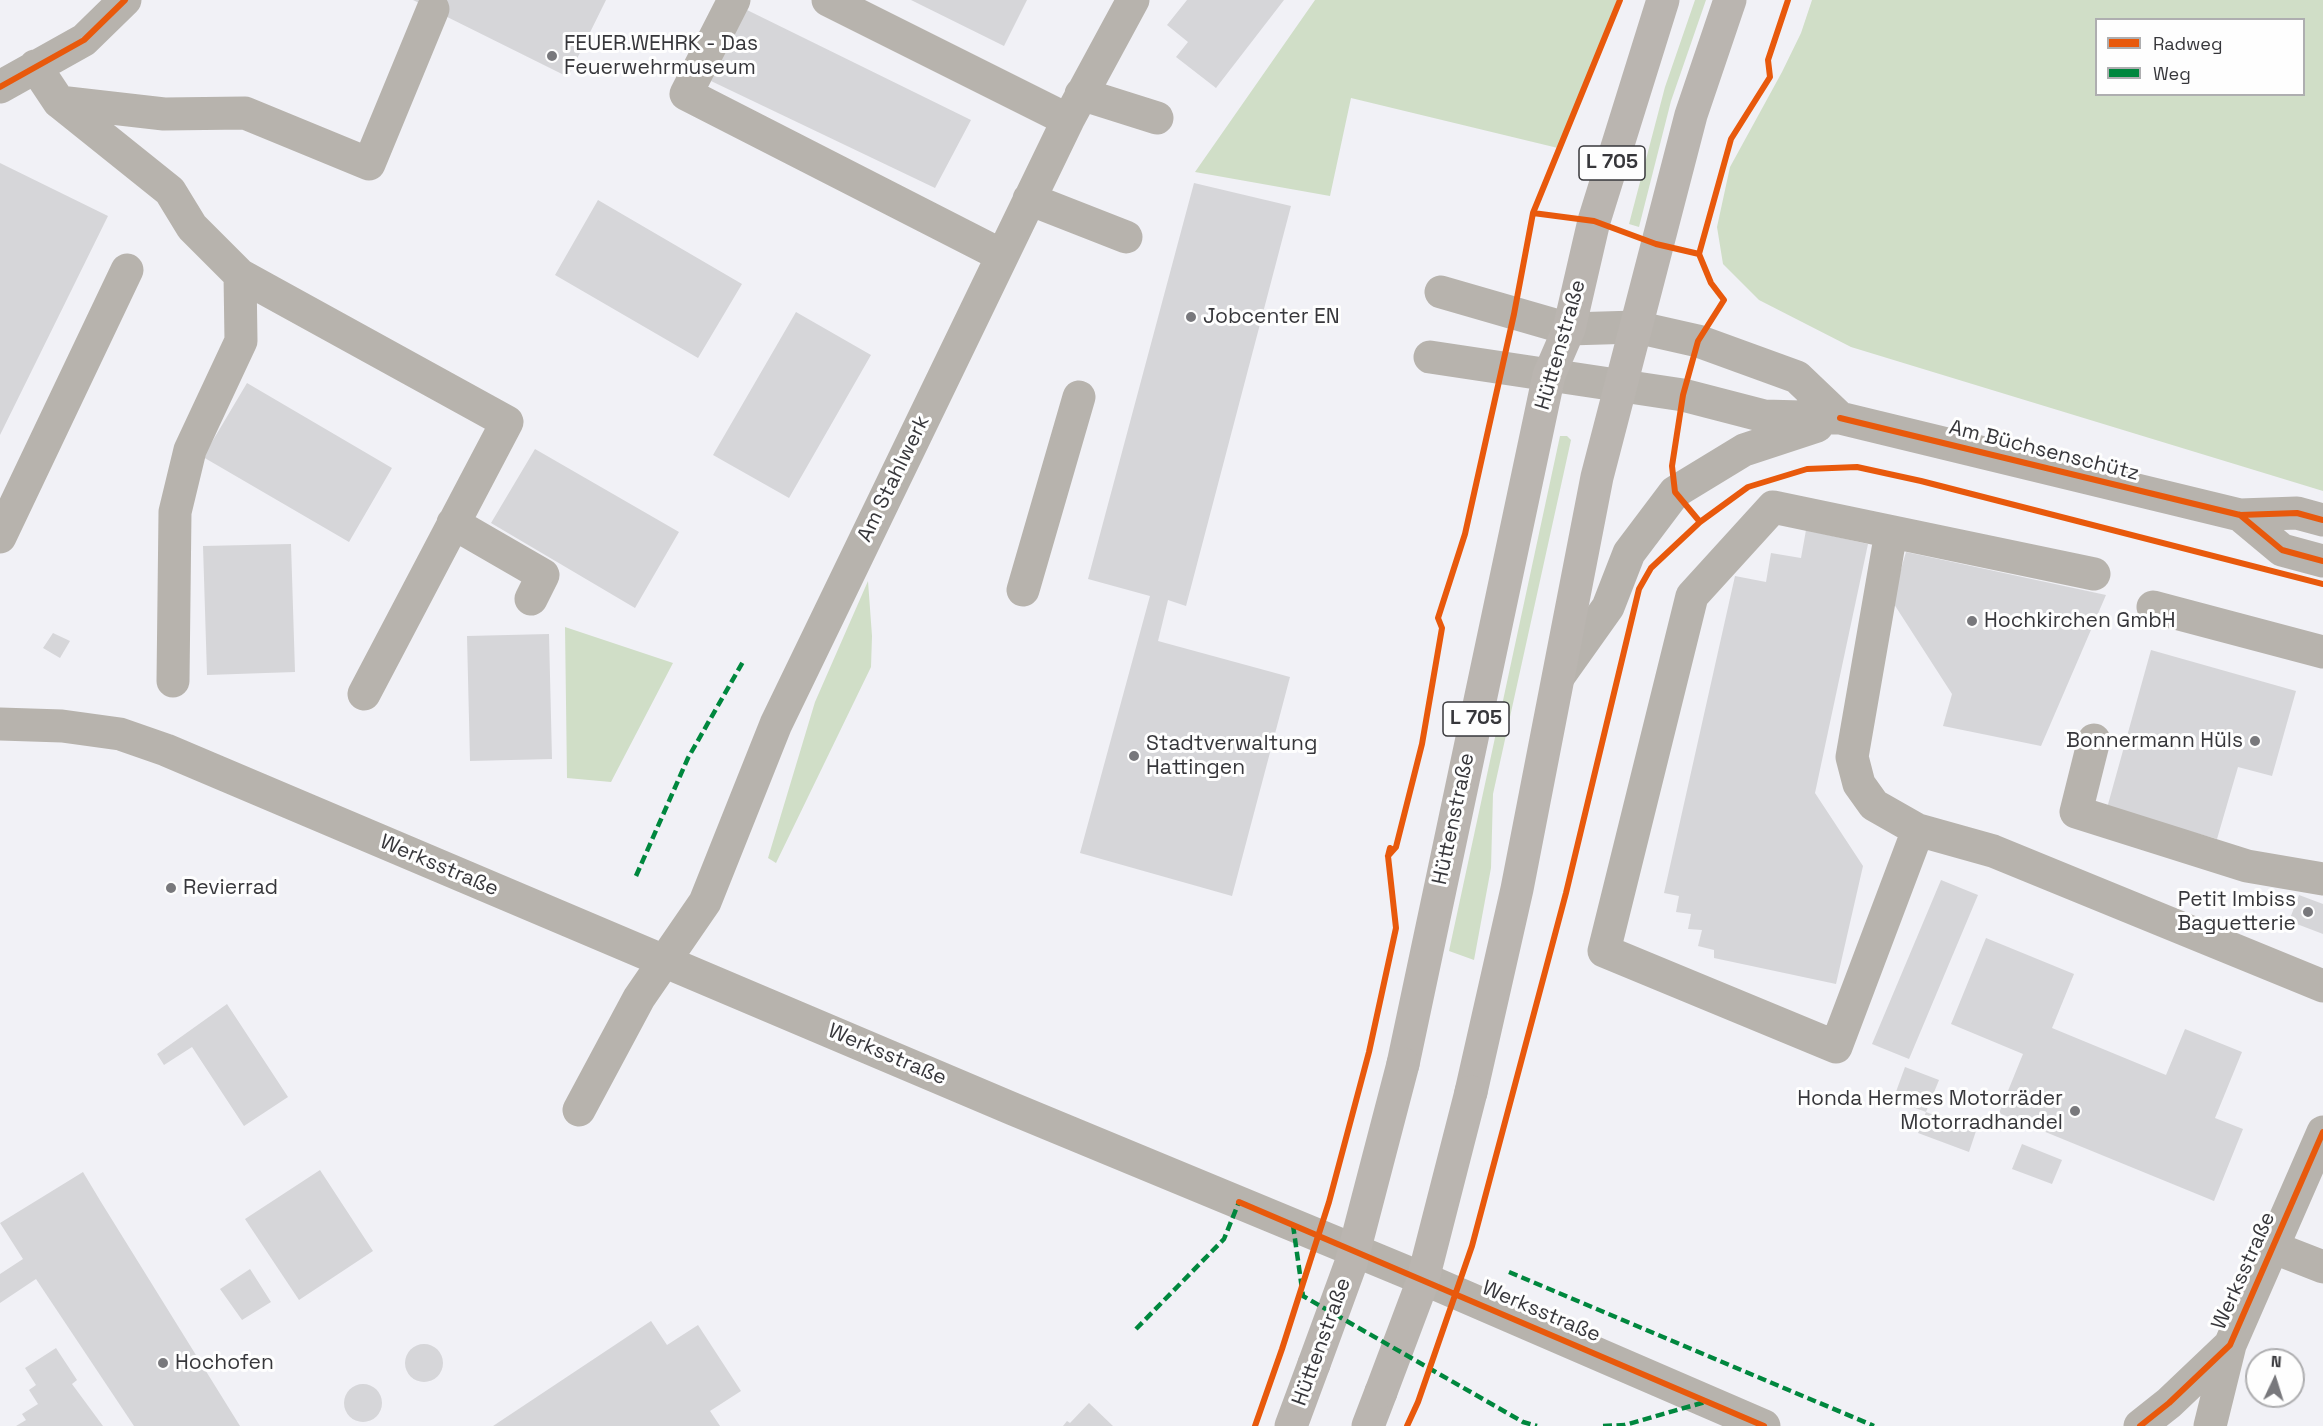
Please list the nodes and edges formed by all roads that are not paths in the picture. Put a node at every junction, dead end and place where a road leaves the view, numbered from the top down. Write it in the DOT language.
graph roads {
  1 [pos="125,0"];
  2 [pos="734,0"];
  3 [pos="828,0"];
  4 [pos="1133,0"];
  5 [pos="1663,0"];
  6 [pos="1730,0"];
  7 [pos="433,9"];
  8 [pos="36,66"];
  9 [pos="0,87"];
  10 [pos="59,102"];
  11 [pos="1075,107"];
  12 [pos="1157,118"];
  13 [pos="1029,199"];
  14 [pos="1126,237"];
  15 [pos="1001,255"];
  16 [pos="128,270"];
  17 [pos="240,275"];
  18 [pos="1441,292"];
  19 [pos="1636,327"];
  20 [pos="1569,329"];
  21 [pos="1430,357"];
  22 [pos="1550,375"];
  23 [pos="1620,386"];
  24 [pos="1079,397"];
  25 [pos="1840,418"];
  26 [pos="2240,515"];
  27 [pos="2323,520"];
  28 [pos="453,524"];
  29 [pos="1891,531"];
  30 [pos="0,537"];
  31 [pos="2323,561"];
  32 [pos="2094,574"];
  33 [pos="1023,590"];
  34 [pos="531,599"];
  35 [pos="2154,608"];
  36 [pos="2323,652"];
  37 [pos="1559,676"];
  38 [pos="172,681"];
  39 [pos="364,694"];
  40 [pos="0,724"];
  41 [pos="2094,740"];
  42 [pos="1918,830"];
  43 [pos="2323,879"];
  44 [pos="664,960"];
  45 [pos="2323,986"];
  46 [pos="579,1110"];
  47 [pos="2323,1132"];
  48 [pos="2272,1247"];
  49 [pos="2323,1267"];
  50 [pos="2230,1345"];
  51 [pos="1291,1426"];
  52 [pos="1368,1426"];
  53 [pos="1764,1426"];
  54 [pos="2140,1426"];
  55 [pos="2210,1426"];
  1 -- 8 [label="street"];
  2 -- 15 [label="street"];
  3 -- 11 [label="street"];
  4 -- 11 [label="street, Am Stahlwerk"];
  5 -- 20 [label="main road, Hüttenstraße / L 705"];
  6 -- 19 [label="main road, L 705"];
  7 -- 10 [label="street"];
  8 -- 9 [label="street"];
  8 -- 10 [label="street"];
  10 -- 17 [label="street"];
  11 -- 12 [label="street"];
  11 -- 13 [label="street, Am Stahlwerk"];
  13 -- 14 [label="street"];
  13 -- 15 [label="street, Am Stahlwerk"];
  15 -- 44 [label="street, Am Stahlwerk"];
  16 -- 30 [label="street"];
  17 -- 28 [label="street"];
  17 -- 38 [label="street"];
  18 -- 20 [label="street"];
  19 -- 20 [label="street"];
  19 -- 23 [label="main road, L 705"];
  19 -- 25 [label="street"];
  20 -- 22 [label="main road, Hüttenstraße / L 705"];
  21 -- 22 [label="street, Am Büchsenschütz"];
  22 -- 23 [label="street, Am Büchsenschütz"];
  22 -- 51 [label="main road, Hüttenstraße / L 705, bridge"];
  23 -- 25 [label="street, Am Büchsenschütz"];
  23 -- 37 [label="main road, L 705"];
  24 -- 33 [label="street"];
  25 -- 26 [label="street, Am Büchsenschütz"];
  25 -- 37 [label="street"];
  26 -- 27 [label="street, Am Büchsenschütz"];
  26 -- 31 [label="street, Am Büchsenschütz"];
  28 -- 34 [label="street"];
  28 -- 39 [label="street"];
  29 -- 32 [label="street"];
  29 -- 42 [label="street"];
  29 -- 42 [label="street"];
  35 -- 36 [label="street"];
  37 -- 52 [label="main road, L 705, bridge"];
  40 -- 44 [label="street, Werksstraße"];
  41 -- 43 [label="street"];
  42 -- 45 [label="street"];
  44 -- 46 [label="street, Am Stahlwerk"];
  44 -- 53 [label="street, Werksstraße"];
  47 -- 48 [label="street, Werksstraße"];
  48 -- 49 [label="street"];
  48 -- 50 [label="street, Werksstraße"];
  50 -- 54 [label="street, Werksstraße"];
  50 -- 55 [label="street, Werksstraße"];
}
